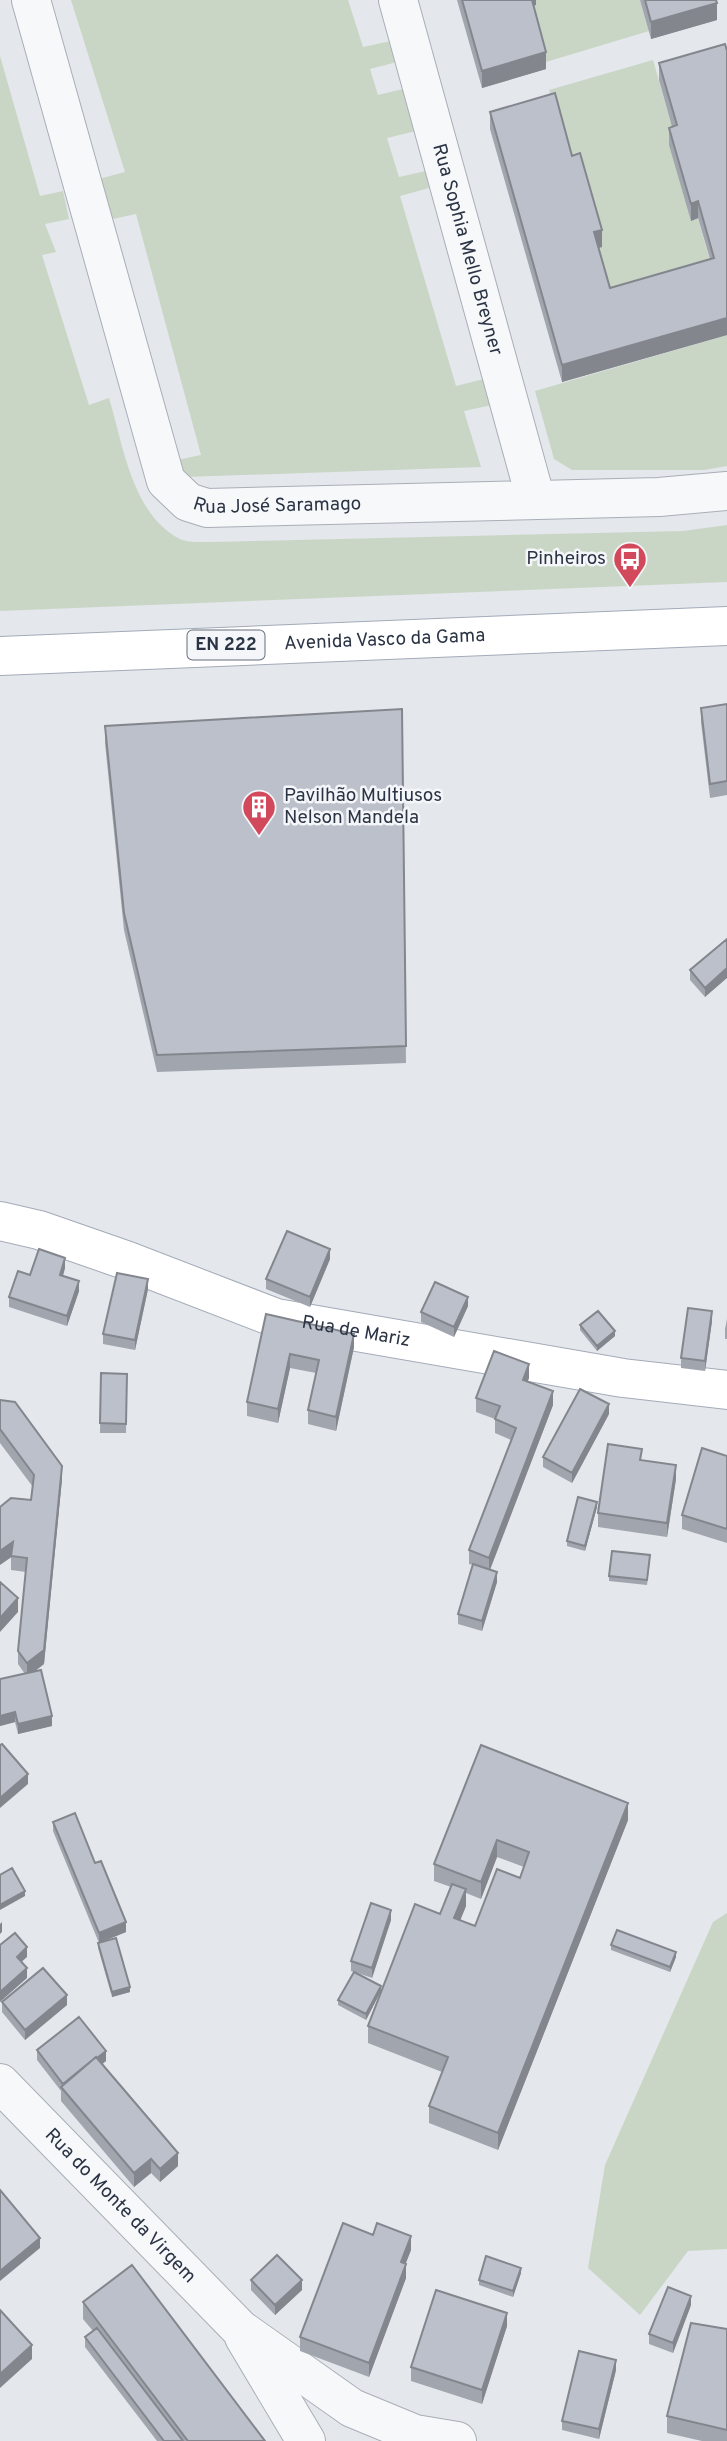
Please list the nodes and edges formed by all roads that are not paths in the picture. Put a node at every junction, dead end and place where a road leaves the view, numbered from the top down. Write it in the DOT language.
graph roads {
  1 [pos="31,0"];
  2 [pos="398,0"];
  3 [pos="727,491"];
  4 [pos="536,500"];
  5 [pos="727,626"];
  6 [pos="0,656"];
  7 [pos="0,1221"];
  8 [pos="727,1390"];
  9 [pos="0,2083"];
  10 [pos="240,2329"];
  11 [pos="399,2439"];
  12 [pos="306,2441"];
  13 [pos="457,2441"];
  1 -- 4 [label="street, Rua José Saramago"];
  2 -- 4 [label="street, Rua Sophia Mello Breyner"];
  3 -- 4 [label="street, Rua José Saramago"];
  5 -- 6 [label="main road, Avenida Vasco da Gama / EN 222"];
  7 -- 8 [label="main road, Rua de Mariz"];
  9 -- 10 [label="street, Rua do Monte da Virgem"];
  10 -- 11 [label="street"];
  10 -- 12 [label="street"];
  11 -- 13 [label="street"];
}
